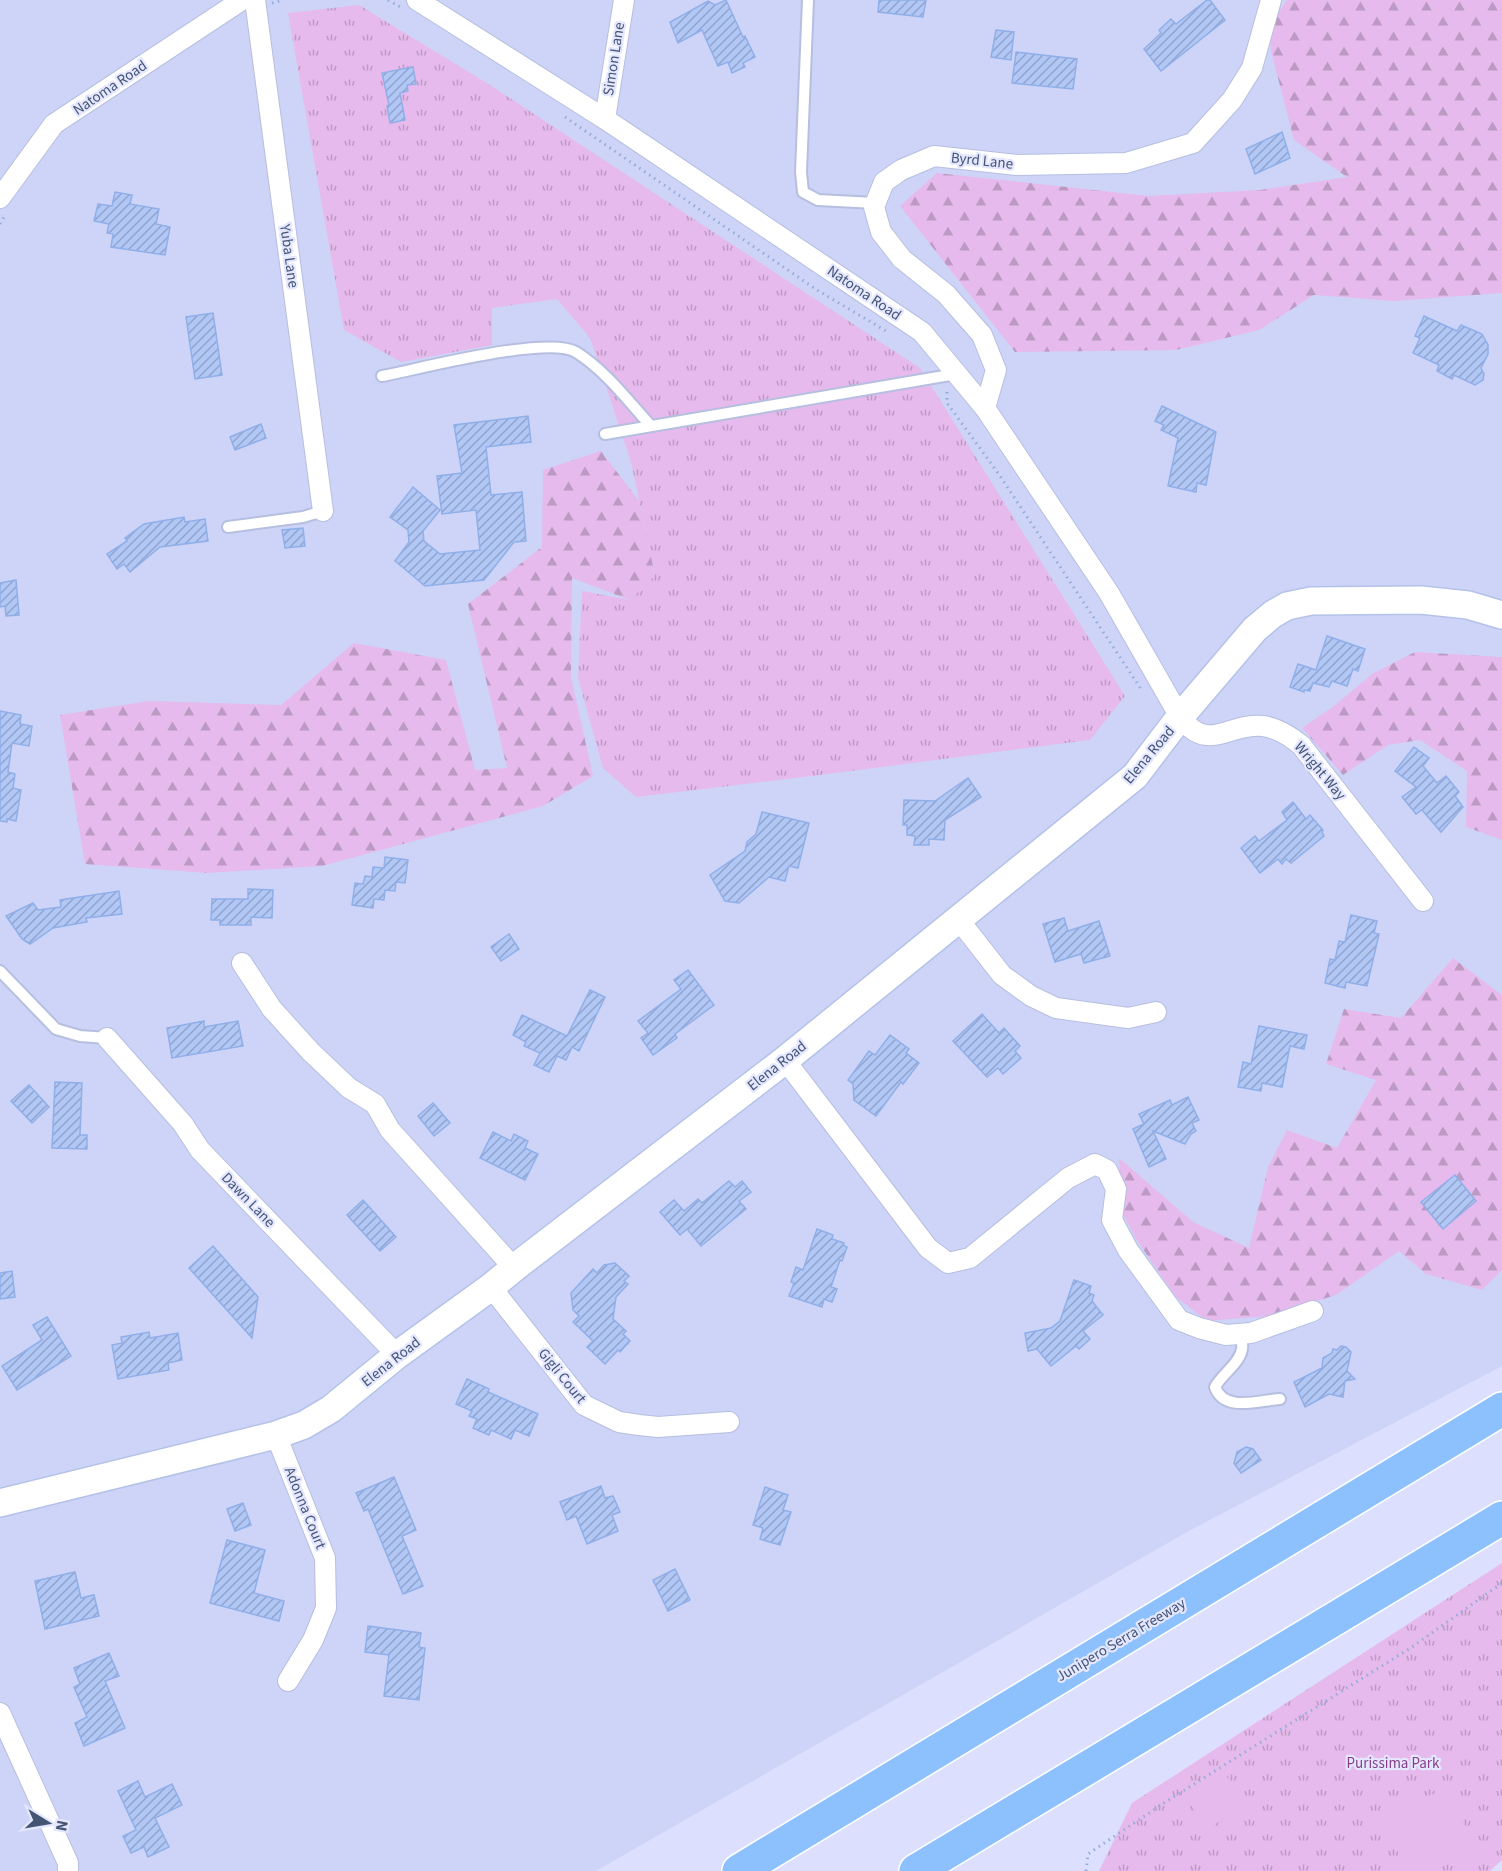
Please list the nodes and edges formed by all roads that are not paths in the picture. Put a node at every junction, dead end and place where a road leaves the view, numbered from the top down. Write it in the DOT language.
graph roads {
  1 [pos="242,0"];
  2 [pos="255,0"];
  3 [pos="624,0"];
  4 [pos="808,0"];
  5 [pos="1271,0"];
  6 [pos="412,5"];
  7 [pos="605,119"];
  8 [pos="0,198"];
  9 [pos="875,203"];
  10 [pos="952,375"];
  11 [pos="382,376"];
  12 [pos="985,408"];
  13 [pos="651,426"];
  14 [pos="605,434"];
  15 [pos="323,511"];
  16 [pos="228,527"];
  17 [pos="1502,615"];
  18 [pos="1180,717"];
  19 [pos="1423,901"];
  20 [pos="959,920"];
  21 [pos="242,963"];
  22 [pos="0,971"];
  23 [pos="1156,1012"];
  24 [pos="107,1038"];
  25 [pos="784,1060"];
  26 [pos="513,1268"];
  27 [pos="491,1287"];
  28 [pos="1313,1311"];
  29 [pos="1241,1334"];
  30 [pos="397,1355"];
  31 [pos="1280,1399"];
  32 [pos="1502,1409"];
  33 [pos="729,1422"];
  34 [pos="276,1435"];
  35 [pos="0,1503"];
  36 [pos="1502,1518"];
  37 [pos="288,1681"];
  38 [pos="0,1713"];
  39 [pos="68,1871"];
  40 [pos="739,1871"];
  41 [pos="915,1871"];
  1 -- 8 [label="street, Natoma Road"];
  2 -- 15 [label="street, Yuba Lane"];
  3 -- 7 [label="street, Simon Lane"];
  4 -- 9 [label="lane"];
  5 -- 9 [label="street, Byrd Lane"];
  6 -- 7 [label="street, Natoma Road"];
  7 -- 10 [label="street, Natoma Road"];
  9 -- 12 [label="street"];
  10 -- 12 [label="street, Natoma Road"];
  10 -- 13 [label="lane"];
  11 -- 13 [label="lane"];
  12 -- 18 [label="street, Natoma Road"];
  13 -- 14 [label="lane"];
  15 -- 16 [label="lane"];
  17 -- 18 [label="street, Elena Road"];
  18 -- 19 [label="street, Wright Way"];
  18 -- 20 [label="street, Elena Road"];
  20 -- 23 [label="street"];
  20 -- 25 [label="street, Elena Road"];
  21 -- 26 [label="street"];
  22 -- 24 [label="lane"];
  24 -- 30 [label="street, Dawn Lane"];
  25 -- 26 [label="street, Elena Road"];
  25 -- 29 [label="street"];
  26 -- 27 [label="street, Elena Road"];
  27 -- 30 [label="street, Elena Road"];
  27 -- 33 [label="street, Gigli Court"];
  28 -- 29 [label="street"];
  29 -- 31 [label="lane"];
  30 -- 34 [label="street, Elena Road"];
  32 -- 40 [label="highway, Junipero Serra Freeway"];
  34 -- 35 [label="street, Elena Road"];
  34 -- 37 [label="street, Adonna Court"];
  36 -- 41 [label="highway"];
  38 -- 39 [label="street"];
}
